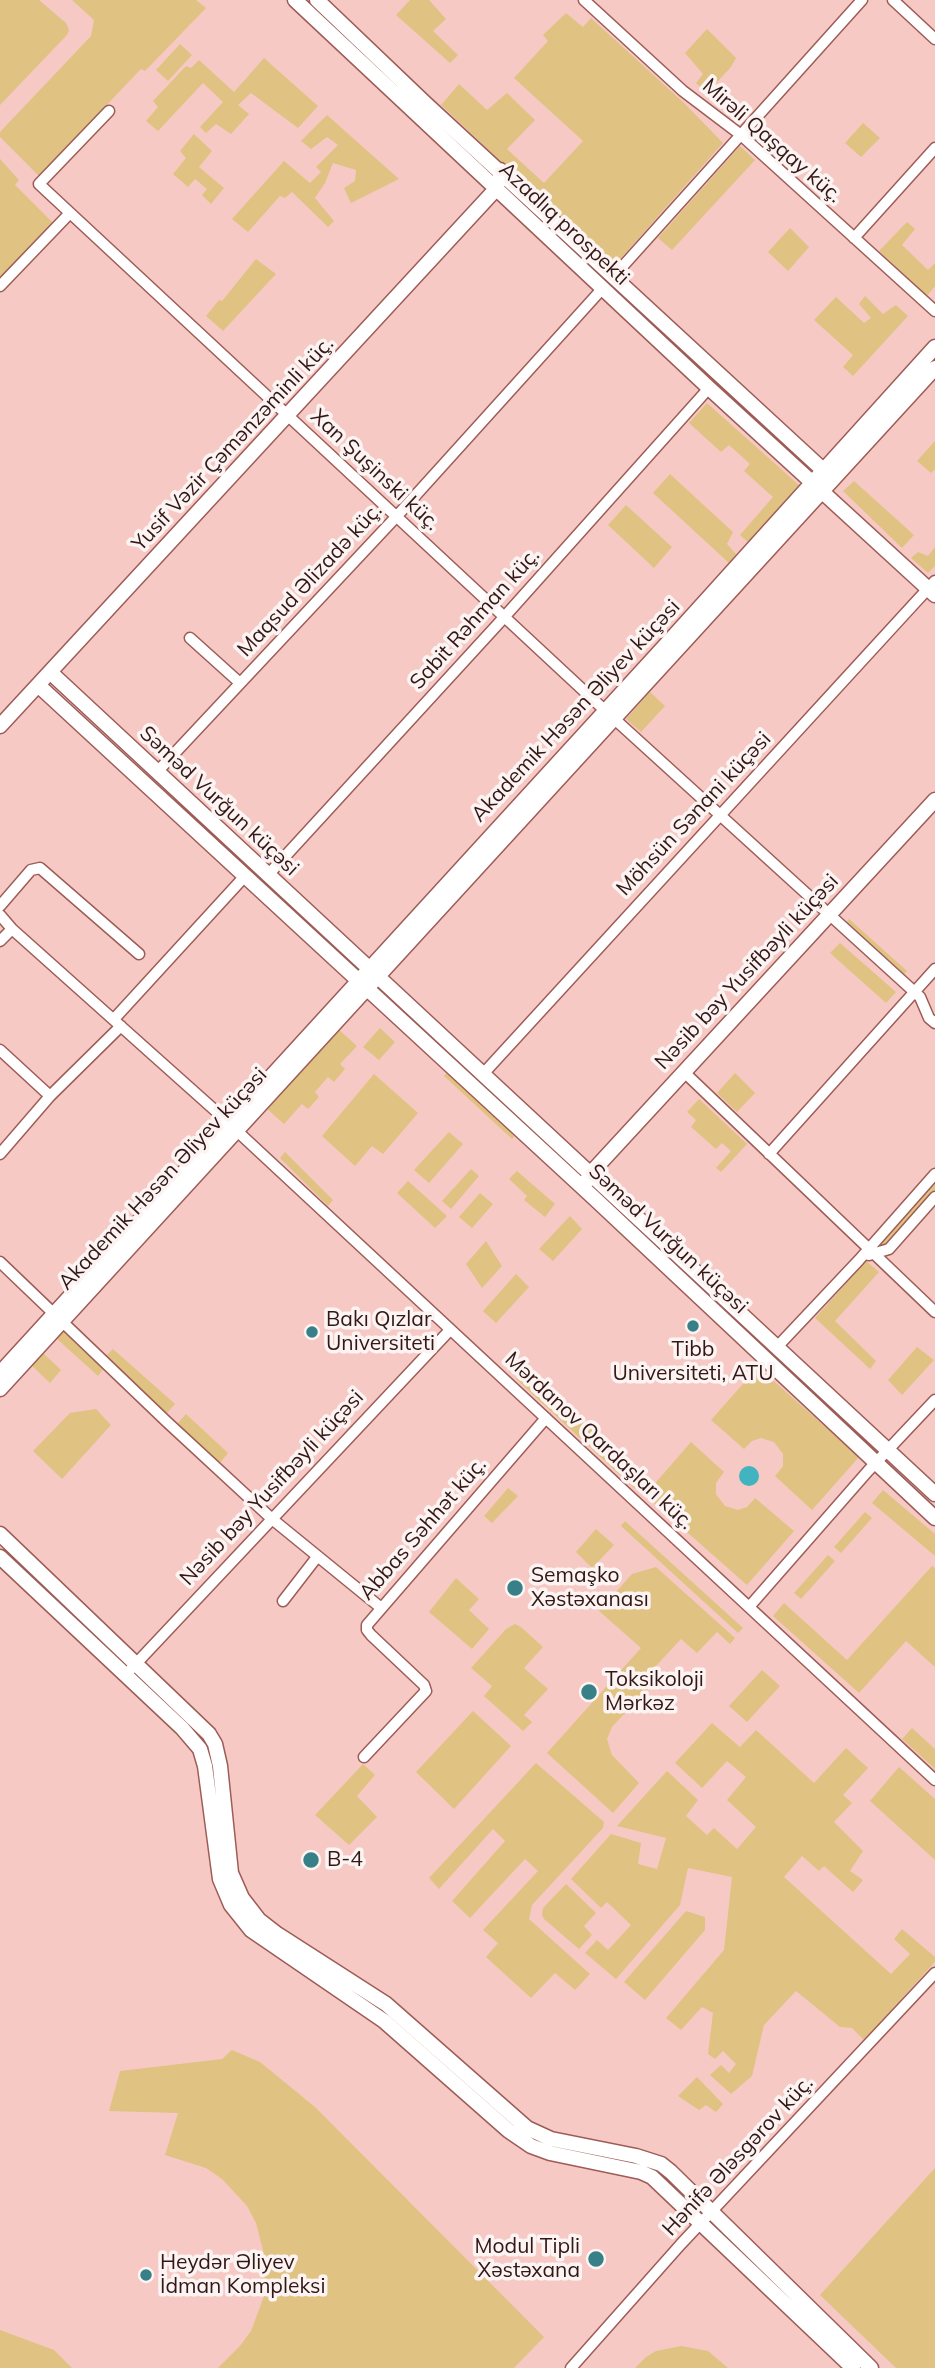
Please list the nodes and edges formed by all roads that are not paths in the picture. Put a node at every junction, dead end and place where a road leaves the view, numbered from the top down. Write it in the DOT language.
graph roads {
  1 [pos="295,0"];
  2 [pos="317,0"];
  3 [pos="584,0"];
  4 [pos="862,0"];
  5 [pos="893,0"];
  6 [pos="935,39"];
  7 [pos="365,56"];
  8 [pos="109,111"];
  9 [pos="741,135"];
  10 [pos="935,148"];
  11 [pos="500,170"];
  12 [pos="496,189"];
  13 [pos="70,213"];
  14 [pos="854,238"];
  15 [pos="614,276"];
  16 [pos="0,286"];
  17 [pos="602,289"];
  18 [pos="935,311"];
  19 [pos="935,347"];
  20 [pos="935,368"];
  21 [pos="709,388"];
  22 [pos="288,415"];
  23 [pos="827,467"];
  24 [pos="814,490"];
  25 [pos="396,517"];
  26 [pos="933,588"];
  27 [pos="505,616"];
  28 [pos="190,638"];
  29 [pos="50,673"];
  30 [pos="240,683"];
  31 [pos="38,685"];
  32 [pos="610,715"];
  33 [pos="0,726"];
  34 [pos="157,772"];
  35 [pos="935,800"];
  36 [pos="720,814"];
  37 [pos="268,875"];
  38 [pos="245,876"];
  39 [pos="0,906"];
  40 [pos="830,914"];
  41 [pos="0,915"];
  42 [pos="12,929"];
  43 [pos="0,942"];
  44 [pos="139,954"];
  45 [pos="375,968"];
  46 [pos="935,969"];
  47 [pos="358,987"];
  48 [pos="917,995"];
  49 [pos="935,1005"];
  50 [pos="118,1023"];
  51 [pos="935,1023"];
  52 [pos="448,1042"];
  53 [pos="0,1050"];
  54 [pos="437,1054"];
  55 [pos="684,1072"];
  56 [pos="483,1074"];
  57 [pos="50,1096"];
  58 [pos="233,1126"];
  59 [pos="0,1154"];
  60 [pos="769,1154"];
  61 [pos="590,1174"];
  62 [pos="935,1174"];
  63 [pos="588,1193"];
  64 [pos="935,1198"];
  65 [pos="869,1253"];
  66 [pos="0,1262"];
  67 [pos="935,1312"];
  68 [pos="58,1317"];
  69 [pos="450,1330"];
  70 [pos="777,1348"];
  71 [pos="0,1373"];
  72 [pos="0,1389"];
  73 [pos="935,1400"];
  74 [pos="546,1418"];
  75 [pos="888,1450"];
  76 [pos="876,1462"];
  77 [pos="935,1494"];
  78 [pos="935,1518"];
  79 [pos="272,1519"];
  80 [pos="0,1534"];
  81 [pos="317,1557"];
  82 [pos="0,1558"];
  83 [pos="283,1601"];
  84 [pos="749,1607"];
  85 [pos="380,1608"];
  86 [pos="136,1663"];
  87 [pos="124,1675"];
  88 [pos="208,1747"];
  89 [pos="365,1757"];
  90 [pos="935,1780"];
  91 [pos="935,1973"];
  92 [pos="706,2218"];
  93 [pos="571,2368"];
  94 [pos="853,2368"];
  95 [pos="871,2368"];
  1 -- 7 [label="main road, Azadlıq prospekti"];
  2 -- 7 [label="main road, Azadlıq prospekti"];
  3 -- 9 [label="street, Mirəli Qaşqay küç."];
  4 -- 9 [label="street"];
  5 -- 6 [label="street"];
  7 -- 11 [label="main road, Azadlıq prospekti"];
  7 -- 12 [label="main road, Azadlıq prospekti"];
  8 -- 13 [label="street, Xan Şuşinski küç."];
  9 -- 14 [label="street, Mirəli Qaşqay küç."];
  9 -- 15 [label="street"];
  10 -- 14 [label="street"];
  11 -- 12 [label="main road"];
  11 -- 15 [label="main road, Azadlıq prospekti"];
  12 -- 17 [label="main road, Azadlıq prospekti"];
  12 -- 22 [label="main road, Yusif Vəzir Çəmənzəminli küç."];
  13 -- 16 [label="street"];
  13 -- 22 [label="street, Xan Şuşinski küç."];
  14 -- 18 [label="street, Mirəli Qaşqay küç."];
  15 -- 23 [label="main road, Azadlıq prospekti"];
  17 -- 21 [label="main road, Azadlıq prospekti"];
  17 -- 25 [label="street, Maqsud Əlizadə küç."];
  19 -- 23 [label="main road"];
  20 -- 23 [label="main road"];
  21 -- 24 [label="main road, Azadlıq prospekti"];
  21 -- 27 [label="street, Sabit Rəhman küç."];
  22 -- 25 [label="street, Xan Şuşinski küç."];
  22 -- 29 [label="main road, Yusif Vəzir Çəmənzəminli küç."];
  23 -- 24 [label="main road, Akademik Həsən Əliyev küçəsi"];
  24 -- 26 [label="main road, Azadlıq prospekti"];
  24 -- 32 [label="main road, Akademik Həsən Əliyev küçəsi"];
  25 -- 27 [label="street, Xan Şuşinski küç."];
  25 -- 30 [label="street, Maqsud Əlizadə küç."];
  26 -- 36 [label="street, Möhsün Sənani küçəsi"];
  27 -- 32 [label="street, Xan Şuşinski küç."];
  27 -- 37 [label="street, Sabit Rəhman küç."];
  28 -- 30 [label="street"];
  29 -- 31 [label="main road, Yusif Vəzir Çəmənzəminli küç."];
  29 -- 34 [label="main road, Səməd Vurğun küçəsi"];
  30 -- 34 [label="street, Maqsud Əlizadə küç."];
  31 -- 33 [label="main road, Yusif Vəzir Çəmənzəminli küç."];
  31 -- 38 [label="main road, Səməd Vurğun küçəsi"];
  32 -- 36 [label="street, Xan Şuşinski küç."];
  32 -- 45 [label="main road, Akademik Həsən Əliyev küçəsi"];
  34 -- 37 [label="main road, Səməd Vurğun küçəsi"];
  35 -- 40 [label="main road, Nəsib bəy Yusifbəyli küçəsi"];
  36 -- 40 [label="street, Xan Şuşinski küç."];
  36 -- 56 [label="street, Möhsün Sənani küçəsi"];
  37 -- 45 [label="main road, Səməd Vurğun küçəsi"];
  38 -- 47 [label="main road, Səməd Vurğun küçəsi"];
  38 -- 50 [label="street"];
  39 -- 44 [label="street"];
  40 -- 48 [label="street, Xan Şuşinski küç."];
  40 -- 55 [label="main road, Nəsib bəy Yusifbəyli küçəsi"];
  41 -- 42 [label="street, Mərdanov Qardaşları küç."];
  42 -- 43 [label="street"];
  42 -- 50 [label="street, Mərdanov Qardaşları küç."];
  45 -- 47 [label="main road, Akademik Həsən Əliyev küçəsi"];
  45 -- 52 [label="main road, Səməd Vurğun küçəsi"];
  46 -- 48 [label="street"];
  47 -- 54 [label="main road, Səməd Vurğun küçəsi"];
  47 -- 58 [label="main road, Akademik Həsən Əliyev küçəsi"];
  48 -- 49 [label="street"];
  48 -- 51 [label="street, Xan Şuşinski küç."];
  48 -- 60 [label="street"];
  50 -- 57 [label="street"];
  50 -- 58 [label="street, Mərdanov Qardaşları küç."];
  52 -- 54 [label="main road"];
  52 -- 56 [label="main road, Səməd Vurğun küçəsi"];
  53 -- 57 [label="street"];
  54 -- 63 [label="main road, Səməd Vurğun küçəsi"];
  55 -- 60 [label="street"];
  55 -- 61 [label="main road, Nəsib bəy Yusifbəyli küçəsi"];
  56 -- 61 [label="main road, Səməd Vurğun küçəsi"];
  57 -- 59 [label="street"];
  58 -- 68 [label="main road, Akademik Həsən Əliyev küçəsi"];
  58 -- 69 [label="street, Mərdanov Qardaşları küç."];
  60 -- 65 [label="street"];
  61 -- 63 [label="main road"];
  61 -- 70 [label="main road, Səməd Vurğun küçəsi"];
  62 -- 65 [label="street"];
  63 -- 76 [label="main road, Səməd Vurğun küçəsi"];
  64 -- 65 [label="street"];
  65 -- 67 [label="street"];
  65 -- 70 [label="street"];
  66 -- 68 [label="street"];
  68 -- 71 [label="main road, Akademik Həsən Əliyev küçəsi"];
  68 -- 72 [label="main road, Akademik Həsən Əliyev küçəsi"];
  68 -- 79 [label="street"];
  69 -- 74 [label="street, Mərdanov Qardaşları küç."];
  69 -- 79 [label="street, Nəsib bəy Yusifbəyli küçəsi"];
  70 -- 75 [label="main road, Səməd Vurğun küçəsi"];
  73 -- 75 [label="street"];
  74 -- 84 [label="street, Mərdanov Qardaşları küç."];
  74 -- 85 [label="street, Abbas Səhhət küç."];
  75 -- 76 [label="street"];
  75 -- 77 [label="main road, Səməd Vurğun küçəsi"];
  76 -- 78 [label="main road, Səməd Vurğun küçəsi"];
  76 -- 84 [label="street"];
  79 -- 81 [label="street"];
  79 -- 86 [label="street, Nəsib bəy Yusifbəyli küçəsi"];
  80 -- 86 [label="main road"];
  81 -- 83 [label="street"];
  81 -- 85 [label="street"];
  82 -- 87 [label="main road"];
  84 -- 90 [label="street, Mərdanov Qardaşları küç."];
  85 -- 89 [label="street, Abbas Səhhət küç."];
  86 -- 87 [label="street, Nəsib bəy Yusifbəyli küçəsi"];
  86 -- 88 [label="main road"];
  87 -- 88 [label="main road"];
  88 -- 92 [label="main road"];
  91 -- 92 [label="street, Hənifə Ələsgərov küç."];
  92 -- 93 [label="street, Hənifə Ələsgərov küç."];
  92 -- 94 [label="main road"];
  92 -- 95 [label="main road"];
}
